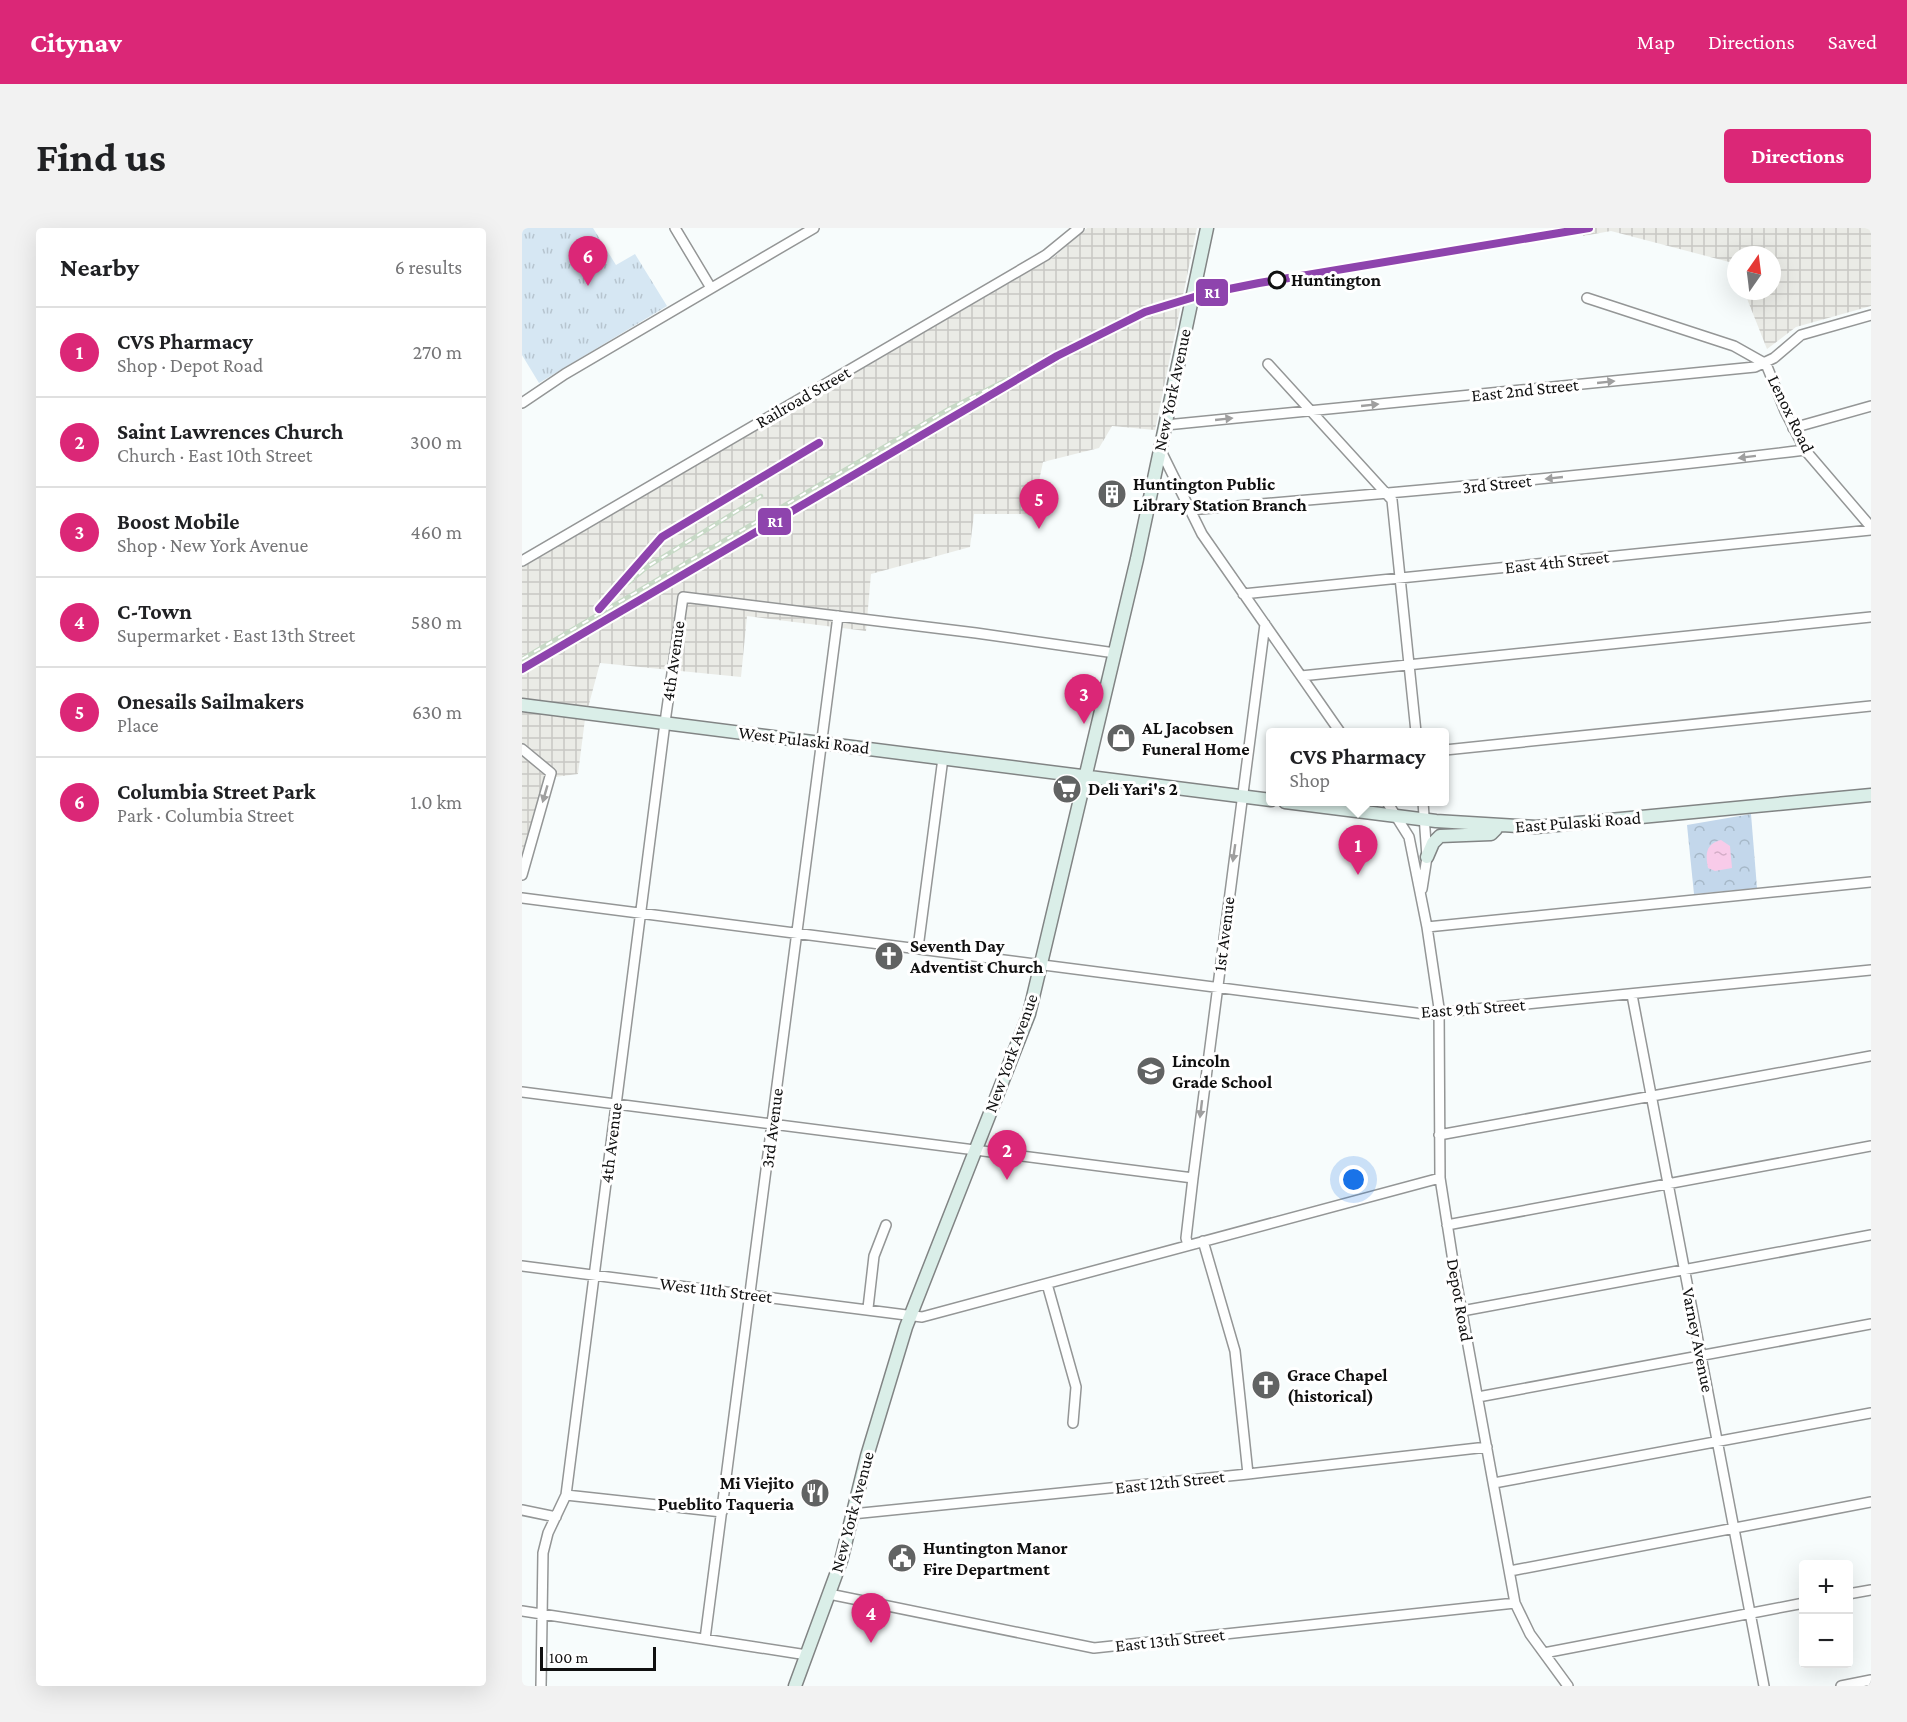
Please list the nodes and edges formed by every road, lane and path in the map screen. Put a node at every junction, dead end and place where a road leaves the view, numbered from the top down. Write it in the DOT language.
graph roads {
  1 [pos="675,228"];
  2 [pos="814,228"];
  3 [pos="1079,228"];
  4 [pos="1207,228"];
  5 [pos="711,288"];
  6 [pos="1587,298"];
  7 [pos="1871,315"];
  8 [pos="1268,364"];
  9 [pos="1766,364"];
  10 [pos="522,403"];
  11 [pos="1871,406"];
  12 [pos="1312,411"];
  13 [pos="1166,425"];
  14 [pos="1793,428"];
  15 [pos="1160,449"];
  16 [pos="1805,450"];
  17 [pos="1388,492"];
  18 [pos="1189,510"];
  19 [pos="1871,528"];
  20 [pos="522,561"];
  21 [pos="1400,578"];
  22 [pos="1243,594"];
  23 [pos="838,616"];
  24 [pos="1871,617"];
  25 [pos="1265,624"];
  26 [pos="1115,653"];
  27 [pos="1409,665"];
  28 [pos="1300,676"];
  29 [pos="522,705"];
  30 [pos="1871,706"];
  31 [pos="665,722"];
  32 [pos="1337,728"];
  33 [pos="1416,728"];
  34 [pos="821,743"];
  35 [pos="522,749"];
  36 [pos="1449,750"];
  37 [pos="943,758"];
  38 [pos="1087,776"];
  39 [pos="1871,795"];
  40 [pos="1242,796"];
  41 [pos="1266,799"];
  42 [pos="1320,806"];
  43 [pos="1389,806"];
  44 [pos="1425,806"];
  45 [pos="1397,817"];
  46 [pos="1426,820"];
  47 [pos="1499,827"];
  48 [pos="1427,857"];
  49 [pos="522,875"];
  50 [pos="1871,882"];
  51 [pos="1421,896"];
  52 [pos="522,898"];
  53 [pos="640,913"];
  54 [pos="1426,927"];
  55 [pos="796,933"];
  56 [pos="918,948"];
  57 [pos="1040,964"];
  58 [pos="1871,970"];
  59 [pos="1217,988"];
  60 [pos="1632,995"];
  61 [pos="1439,1013"];
  62 [pos="1871,1056"];
  63 [pos="522,1092"];
  64 [pos="1651,1098"];
  65 [pos="616,1105"];
  66 [pos="773,1125"];
  67 [pos="1439,1136"];
  68 [pos="1871,1146"];
  69 [pos="974,1151"];
  70 [pos="1193,1178"];
  71 [pos="1440,1178"];
  72 [pos="1668,1183"];
  73 [pos="1447,1225"];
  74 [pos="886,1226"];
  75 [pos="1871,1235"];
  76 [pos="1203,1241"];
  77 [pos="1188,1245"];
  78 [pos="522,1266"];
  79 [pos="1684,1270"];
  80 [pos="594,1275"];
  81 [pos="1047,1284"];
  82 [pos="752,1294"];
  83 [pos="868,1308"];
  84 [pos="1462,1311"];
  85 [pos="910,1315"];
  86 [pos="1871,1324"];
  87 [pos="1701,1356"];
  88 [pos="1478,1397"];
  89 [pos="1871,1413"];
  90 [pos="1073,1423"];
  91 [pos="1718,1441"];
  92 [pos="1487,1447"];
  93 [pos="1248,1474"];
  94 [pos="1494,1483"];
  95 [pos="566,1496"];
  96 [pos="1871,1502"];
  97 [pos="522,1510"];
  98 [pos="722,1512"];
  99 [pos="852,1514"];
  100 [pos="556,1516"];
  101 [pos="1733,1528"];
  102 [pos="1510,1571"];
  103 [pos="1871,1590"];
  104 [pos="1853,1593"];
  105 [pos="829,1594"];
  106 [pos="1515,1603"];
  107 [pos="1799,1604"];
  108 [pos="522,1611"];
  109 [pos="1750,1613"];
  110 [pos="541,1614"];
  111 [pos="705,1640"];
  112 [pos="1544,1653"];
  113 [pos="807,1655"];
  114 [pos="1871,1680"];
  115 [pos="541,1686"];
  116 [pos="795,1686"];
  117 [pos="1568,1686"];
  118 [pos="1764,1686"];
  119 [pos="1841,1686"];
  1 -- 5 [label="street"];
  2 -- 5 [label="street"];
  3 -- 20 [label="street, Railroad Street"];
  4 -- 13 [label="main road, New York Avenue"];
  5 -- 10 [label="street"];
  6 -- 9 [label="street, Lenox Road"];
  7 -- 9 [label="street"];
  8 -- 12 [label="street"];
  12 -- 9 [label="street, East 2nd Street, one-way"];
  9 -- 14 [label="street, Lenox Road"];
  11 -- 14 [label="street"];
  13 -- 12 [label="street, East 2nd Street, one-way"];
  12 -- 17 [label="street"];
  13 -- 15 [label="main road, New York Avenue"];
  14 -- 16 [label="street, Lenox Road"];
  15 -- 18 [label="street"];
  15 -- 26 [label="main road, New York Avenue"];
  16 -- 17 [label="street, 3rd Street, one-way"];
  16 -- 19 [label="street, Lenox Road"];
  17 -- 18 [label="street, 3rd Street"];
  17 -- 21 [label="street"];
  18 -- 22 [label="street"];
  19 -- 21 [label="street, East 4th Street"];
  21 -- 22 [label="street, East 4th Street"];
  21 -- 27 [label="street"];
  22 -- 25 [label="street"];
  23 -- 26 [label="street"];
  23 -- 31 [label="street, 4th Avenue"];
  23 -- 34 [label="street, 3rd Avenue"];
  24 -- 27 [label="street"];
  25 -- 28 [label="street"];
  25 -- 40 [label="street, 1st Avenue"];
  26 -- 38 [label="main road, New York Avenue"];
  27 -- 28 [label="street"];
  27 -- 33 [label="street"];
  28 -- 32 [label="street"];
  29 -- 31 [label="main road, West Pulaski Road"];
  30 -- 36 [label="street"];
  31 -- 34 [label="main road, West Pulaski Road"];
  31 -- 53 [label="street, 4th Avenue"];
  34 -- 37 [label="main road, West Pulaski Road"];
  34 -- 55 [label="street, 3rd Avenue"];
  35 -- 49 [label="street, one-way"];
  37 -- 38 [label="main road, West Pulaski Road"];
  37 -- 56 [label="street"];
  38 -- 40 [label="main road"];
  38 -- 57 [label="main road, New York Avenue"];
  39 -- 47 [label="main road, East Pulaski Road"];
  40 -- 41 [label="main road"];
  40 -- 59 [label="street, 1st Avenue, one-way"];
  42 -- 45 [label="main road, East Pulaski Road"];
  43 -- 45 [label="street, Depot Road"];
  44 -- 46 [label="street, Depot Road"];
  45 -- 46 [label="main road, East Pulaski Road"];
  45 -- 51 [label="street, Depot Road"];
  46 -- 47 [label="main road, East Pulaski Road"];
  46 -- 48 [label="street, Depot Road"];
  47 -- 48 [label="main road"];
  48 -- 51 [label="street, Depot Road"];
  50 -- 54 [label="street"];
  51 -- 54 [label="street, Depot Road"];
  52 -- 53 [label="street, East 9th Street"];
  53 -- 55 [label="street, East 9th Street"];
  53 -- 65 [label="street, 4th Avenue"];
  54 -- 61 [label="street, Depot Road"];
  55 -- 56 [label="street, East 9th Street"];
  55 -- 66 [label="street, 3rd Avenue"];
  56 -- 57 [label="street, East 9th Street"];
  57 -- 59 [label="street, East 9th Street"];
  57 -- 69 [label="main road, New York Avenue"];
  58 -- 60 [label="street, East 9th Street"];
  59 -- 61 [label="street, East 9th Street"];
  59 -- 70 [label="street, 1st Avenue, one-way"];
  60 -- 61 [label="street, East 9th Street"];
  60 -- 64 [label="street, Varney Avenue"];
  61 -- 67 [label="street, Depot Road"];
  62 -- 64 [label="street"];
  63 -- 65 [label="street"];
  64 -- 67 [label="street"];
  64 -- 72 [label="street, Varney Avenue"];
  65 -- 66 [label="street"];
  65 -- 80 [label="street, 4th Avenue"];
  66 -- 69 [label="street"];
  66 -- 82 [label="street, 3rd Avenue"];
  67 -- 71 [label="street, Depot Road"];
  68 -- 72 [label="street"];
  69 -- 70 [label="street"];
  69 -- 85 [label="main road, New York Avenue"];
  70 -- 77 [label="street, 1st Avenue"];
  71 -- 73 [label="street, Depot Road"];
  71 -- 76 [label="street, West 11th Street"];
  72 -- 73 [label="street"];
  72 -- 79 [label="street, Varney Avenue"];
  73 -- 84 [label="street, Depot Road"];
  74 -- 83 [label="street"];
  75 -- 79 [label="street"];
  76 -- 77 [label="street, West 11th Street"];
  76 -- 93 [label="street"];
  77 -- 81 [label="street, West 11th Street"];
  78 -- 80 [label="street, West 11th Street"];
  79 -- 84 [label="street"];
  79 -- 87 [label="street, Varney Avenue"];
  80 -- 82 [label="street, West 11th Street"];
  80 -- 95 [label="street, 4th Avenue"];
  81 -- 85 [label="street, West 11th Street"];
  81 -- 90 [label="street"];
  82 -- 83 [label="street, West 11th Street"];
  82 -- 98 [label="street, 3rd Avenue"];
  83 -- 85 [label="street, West 11th Street"];
  84 -- 88 [label="street, Depot Road"];
  85 -- 99 [label="main road, New York Avenue"];
  86 -- 87 [label="street"];
  87 -- 88 [label="street"];
  87 -- 91 [label="street, Varney Avenue"];
  88 -- 92 [label="street, Depot Road"];
  89 -- 91 [label="street"];
  91 -- 94 [label="street"];
  91 -- 101 [label="street, Varney Avenue"];
  92 -- 93 [label="street, East 12th Street"];
  92 -- 94 [label="street, Depot Road"];
  93 -- 99 [label="street, East 12th Street"];
  94 -- 102 [label="street, Depot Road"];
  95 -- 98 [label="street"];
  95 -- 100 [label="street, 4th Avenue"];
  96 -- 101 [label="street"];
  97 -- 100 [label="street"];
  98 -- 111 [label="street, 3rd Avenue"];
  99 -- 105 [label="main road, New York Avenue"];
  100 -- 110 [label="street, 4th Avenue"];
  101 -- 102 [label="street"];
  101 -- 109 [label="street, Varney Avenue"];
  102 -- 106 [label="street, Depot Road"];
  103 -- 104 [label="street"];
  105 -- 106 [label="street, East 13th Street"];
  105 -- 113 [label="main road, New York Avenue"];
  106 -- 112 [label="street, Depot Road"];
  107 -- 109 [label="street"];
  108 -- 110 [label="street"];
  109 -- 112 [label="street"];
  109 -- 118 [label="street, Varney Avenue"];
  110 -- 111 [label="street"];
  110 -- 115 [label="street, 4th Avenue"];
  111 -- 113 [label="street"];
  112 -- 117 [label="street, Depot Road"];
  113 -- 116 [label="main road, New York Avenue"];
  114 -- 119 [label="street"];
}
